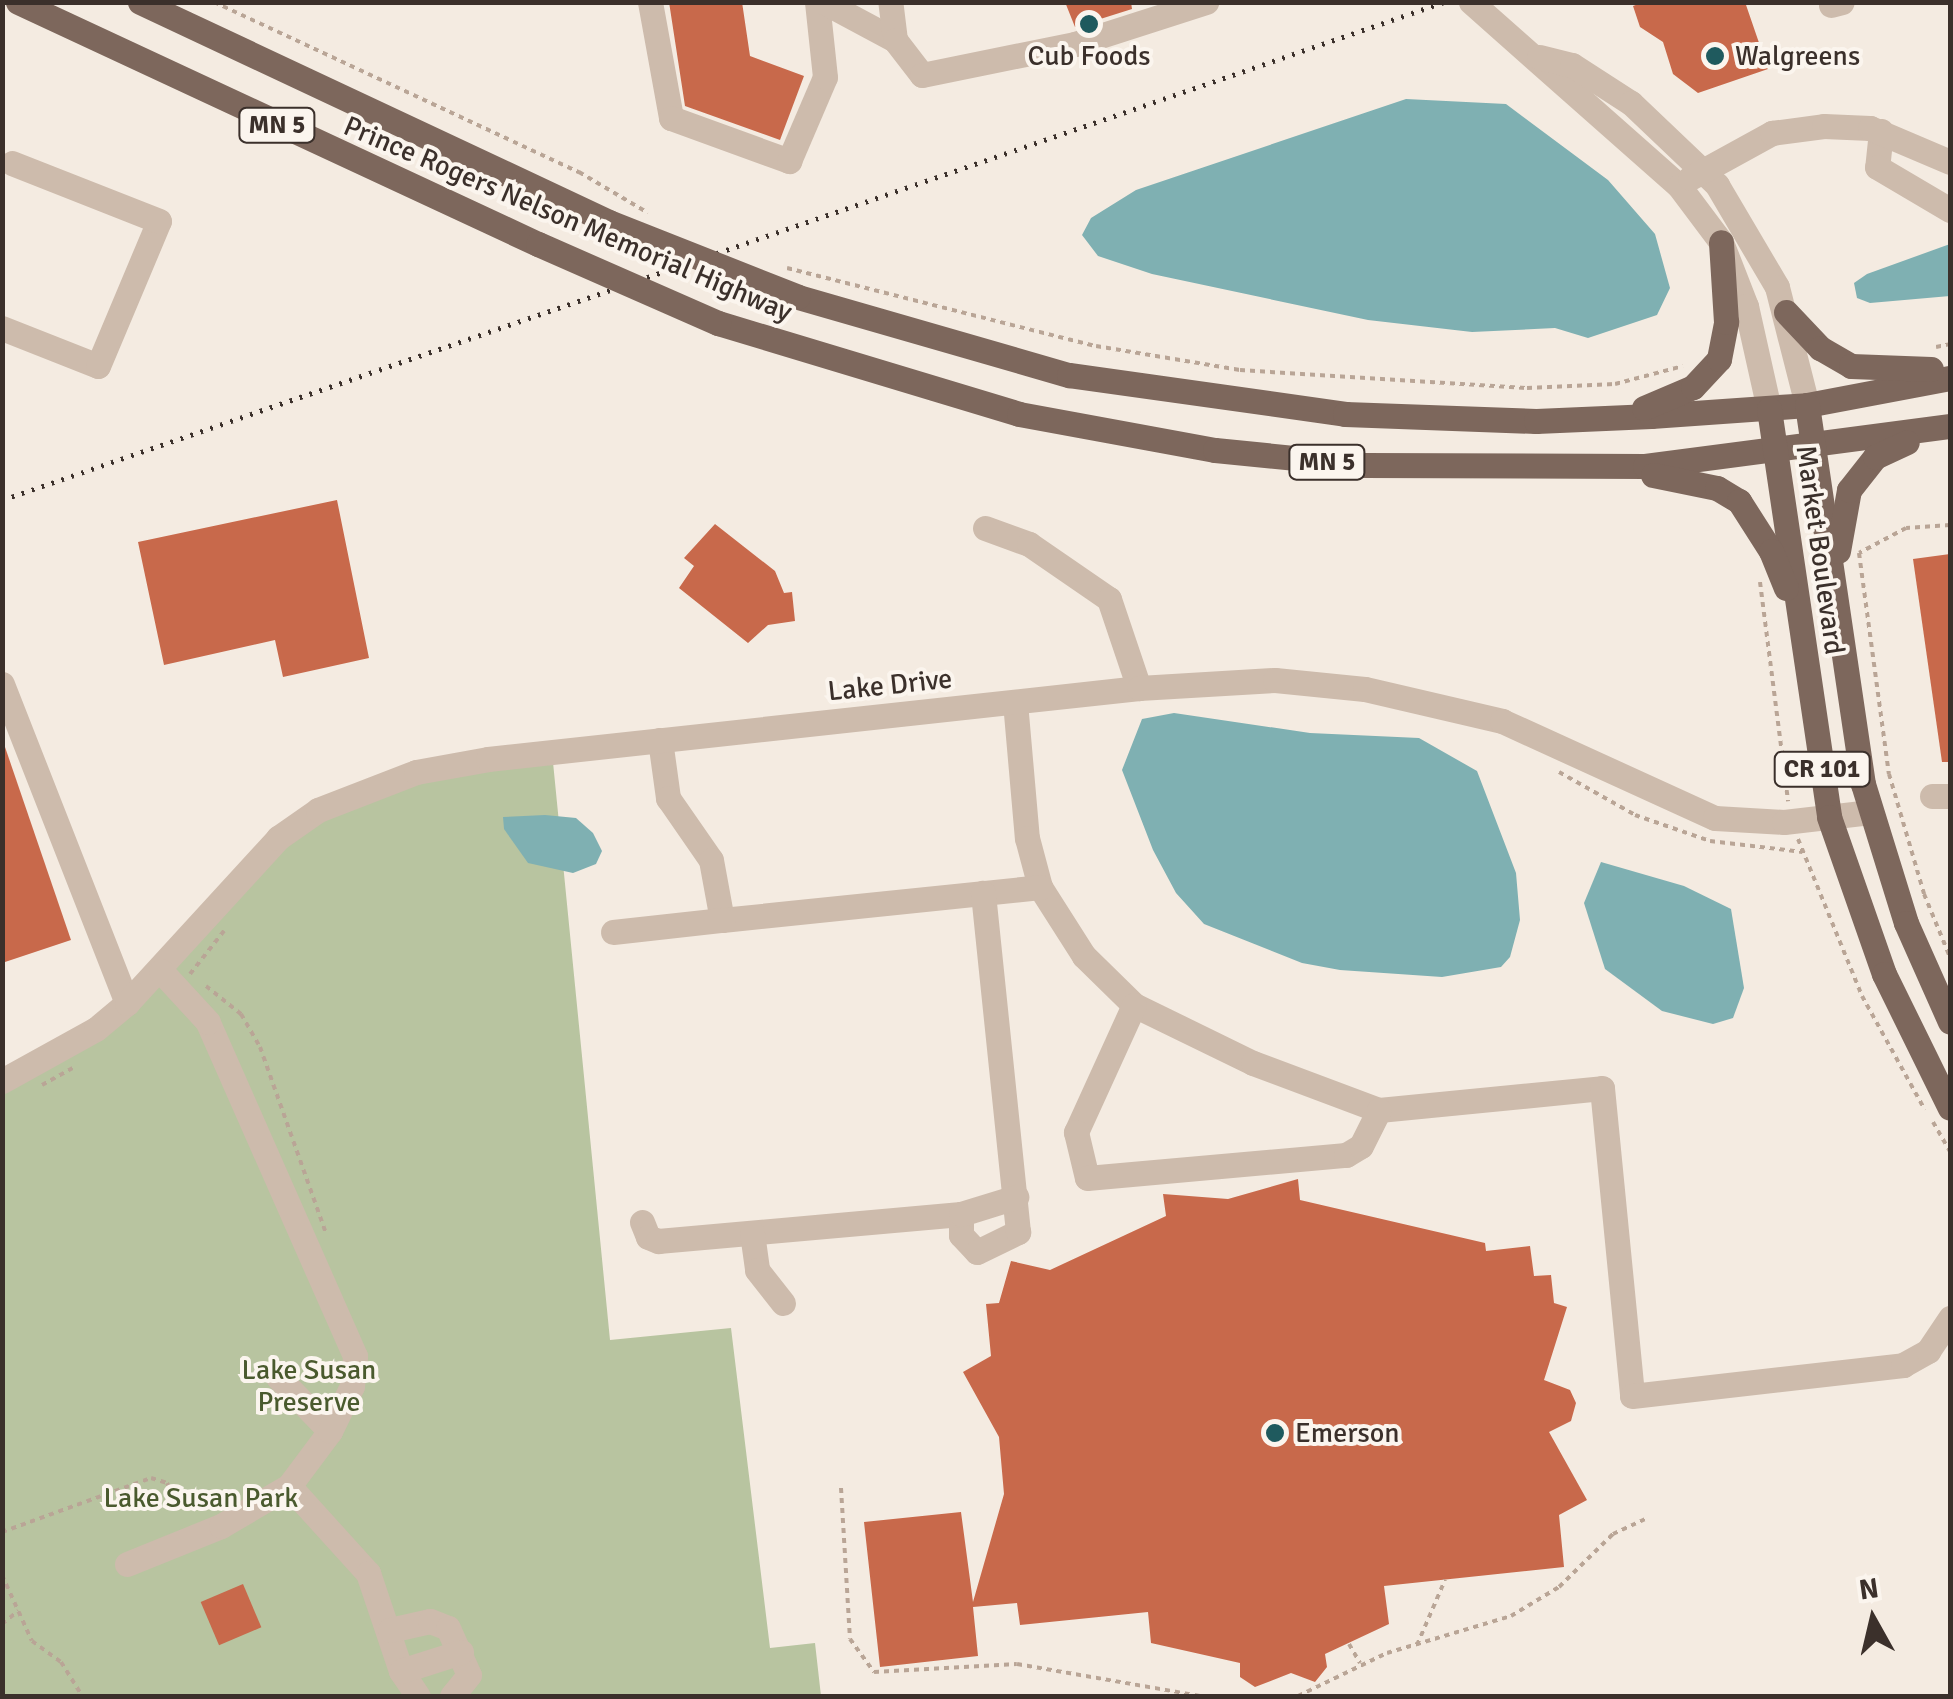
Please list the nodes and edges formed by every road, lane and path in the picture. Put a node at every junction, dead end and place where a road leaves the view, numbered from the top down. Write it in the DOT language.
graph roads {
  1 [pos="18,2"];
  2 [pos="140,2"];
  3 [pos="214,2"];
  4 [pos="650,2"];
  5 [pos="820,2"];
  6 [pos="890,2"];
  7 [pos="1206,2"];
  8 [pos="1471,2"];
  9 [pos="896,40"];
  10 [pos="1539,57"];
  11 [pos="1881,131"];
  12 [pos="1950,162"];
  13 [pos="6,165"];
  14 [pos="1702,170"];
  15 [pos="1679,186"];
  16 [pos="1950,210"];
  17 [pos="648,213"];
  18 [pos="1720,242"];
  19 [pos="786,268"];
  20 [pos="1786,312"];
  21 [pos="2,328"];
  22 [pos="1950,344"];
  23 [pos="1926,349"];
  24 [pos="1950,367"];
  25 [pos="1711,373"];
  26 [pos="1950,378"];
  27 [pos="1807,405"];
  28 [pos="1770,408"];
  29 [pos="1588,419"];
  30 [pos="1950,427"];
  31 [pos="1814,448"];
  32 [pos="1776,452"];
  33 [pos="1599,469"];
  34 [pos="1950,525"];
  35 [pos="985,528"];
  36 [pos="1760,578"];
  37 [pos="1836,596"];
  38 [pos="1802,630"];
  39 [pos="2,684"];
  40 [pos="1139,688"];
  41 [pos="1015,702"];
  42 [pos="660,740"];
  43 [pos="1558,772"];
  44 [pos="1870,812"];
  45 [pos="1829,817"];
  46 [pos="1794,821"];
  47 [pos="1802,852"];
  48 [pos="1040,887"];
  49 [pos="983,893"];
  50 [pos="234,918"];
  51 [pos="722,920"];
  52 [pos="613,932"];
  53 [pos="1950,957"];
  54 [pos="176,978"];
  55 [pos="127,1003"];
  56 [pos="1134,1005"];
  57 [pos="1950,1022"];
  58 [pos="81,1062"];
  59 [pos="2,1081"];
  60 [pos="34,1089"];
  61 [pos="1950,1108"];
  62 [pos="1379,1110"];
  63 [pos="1950,1151"];
  64 [pos="1016,1197"];
  65 [pos="960,1214"];
  66 [pos="642,1222"];
  67 [pos="752,1233"];
  68 [pos="330,1243"];
  69 [pos="782,1303"];
  70 [pos="1950,1318"];
  71 [pos="278,1377"];
  72 [pos="330,1431"];
  73 [pos="289,1486"];
  74 [pos="841,1488"];
  75 [pos="179,1504"];
  76 [pos="1647,1518"];
  77 [pos="2,1532"];
  78 [pos="127,1564"];
  79 [pos="2,1575"];
  80 [pos="1445,1580"];
  81 [pos="18,1611"];
  82 [pos="2,1624"];
  83 [pos="390,1630"];
  84 [pos="1349,1644"];
  85 [pos="1416,1645"];
  86 [pos="1360,1664"];
  87 [pos="401,1671"];
  88 [pos="469,1675"];
  89 [pos="82,1696"];
  90 [pos="418,1696"];
  91 [pos="452,1696"];
  92 [pos="1201,1696"];
  93 [pos="1298,1696"];
  1 -- 33 [label="main road, Prince Rogers Nelson Memorial Highway / MN 5, bridge"];
  2 -- 29 [label="main road, Prince Rogers Nelson Memorial Highway / MN 5, bridge"];
  3 -- 17 [label="path"];
  4 -- 5 [label="street"];
  5 -- 9 [label="street"];
  6 -- 9 [label="street"];
  7 -- 9 [label="street"];
  8 -- 10 [label="street, Market Boulevard"];
  10 -- 14 [label="street, Market Boulevard"];
  10 -- 15 [label="street, Market Boulevard"];
  11 -- 12 [label="street"];
  11 -- 14 [label="street"];
  11 -- 16 [label="street"];
  13 -- 21 [label="street"];
  14 -- 15 [label="street"];
  14 -- 20 [label="street, Market Boulevard"];
  15 -- 18 [label="street, Market Boulevard"];
  18 -- 25 [label="main road"];
  18 -- 28 [label="street, Market Boulevard"];
  19 -- 25 [label="path"];
  20 -- 24 [label="main road"];
  20 -- 27 [label="street, Market Boulevard"];
  22 -- 23 [label="path"];
  25 -- 29 [label="main road"];
  26 -- 27 [label="main road, Prince Rogers Nelson Memorial Highway / MN 5"];
  27 -- 28 [label="main road, Prince Rogers Nelson Memorial Highway / MN 5"];
  27 -- 31 [label="main road, Market Boulevard / CR 101"];
  28 -- 29 [label="main road, Prince Rogers Nelson Memorial Highway / MN 5"];
  28 -- 32 [label="main road, Market Boulevard / CR 101"];
  30 -- 31 [label="main road, Prince Rogers Nelson Memorial Highway / MN 5"];
  30 -- 37 [label="main road"];
  31 -- 32 [label="main road, Prince Rogers Nelson Memorial Highway / MN 5"];
  31 -- 37 [label="main road, Market Boulevard / CR 101"];
  32 -- 33 [label="main road, Prince Rogers Nelson Memorial Highway / MN 5"];
  32 -- 38 [label="main road, Market Boulevard / CR 101"];
  33 -- 38 [label="main road"];
  34 -- 53 [label="path"];
  35 -- 40 [label="street"];
  36 -- 46 [label="path"];
  37 -- 44 [label="main road, Market Boulevard / CR 101"];
  38 -- 45 [label="main road, Market Boulevard / CR 101"];
  39 -- 55 [label="street"];
  40 -- 41 [label="street, Lake Drive"];
  40 -- 46 [label="street, Lake Drive"];
  41 -- 42 [label="street, Lake Drive"];
  41 -- 48 [label="street"];
  42 -- 51 [label="street"];
  42 -- 54 [label="street, Lake Drive"];
  43 -- 47 [label="path"];
  44 -- 45 [label="street, Lake Drive"];
  44 -- 57 [label="main road, Market Boulevard / CR 101"];
  45 -- 46 [label="street, Lake Drive"];
  45 -- 61 [label="main road, Market Boulevard / CR 101"];
  46 -- 47 [label="path"];
  47 -- 63 [label="path"];
  48 -- 49 [label="street"];
  48 -- 56 [label="street"];
  49 -- 51 [label="street"];
  49 -- 64 [label="street"];
  50 -- 54 [label="path"];
  51 -- 52 [label="street"];
  54 -- 55 [label="street, Lake Drive"];
  54 -- 68 [label="path"];
  54 -- 72 [label="street"];
  55 -- 59 [label="street, Lake Drive"];
  56 -- 62 [label="street"];
  56 -- 62 [label="street"];
  58 -- 60 [label="path"];
  62 -- 70 [label="street"];
  64 -- 65 [label="street"];
  64 -- 65 [label="street"];
  65 -- 67 [label="street"];
  66 -- 67 [label="street"];
  67 -- 69 [label="street"];
  71 -- 72 [label="street"];
  72 -- 73 [label="street"];
  73 -- 78 [label="street"];
  73 -- 83 [label="street"];
  74 -- 92 [label="path"];
  75 -- 77 [label="path"];
  76 -- 85 [label="path"];
  79 -- 81 [label="path"];
  80 -- 85 [label="path"];
  81 -- 82 [label="path"];
  81 -- 89 [label="path"];
  83 -- 87 [label="street"];
  83 -- 88 [label="street"];
  84 -- 86 [label="path"];
  85 -- 86 [label="path"];
  86 -- 93 [label="path"];
  87 -- 88 [label="street"];
  87 -- 90 [label="street"];
  88 -- 91 [label="street"];
}
